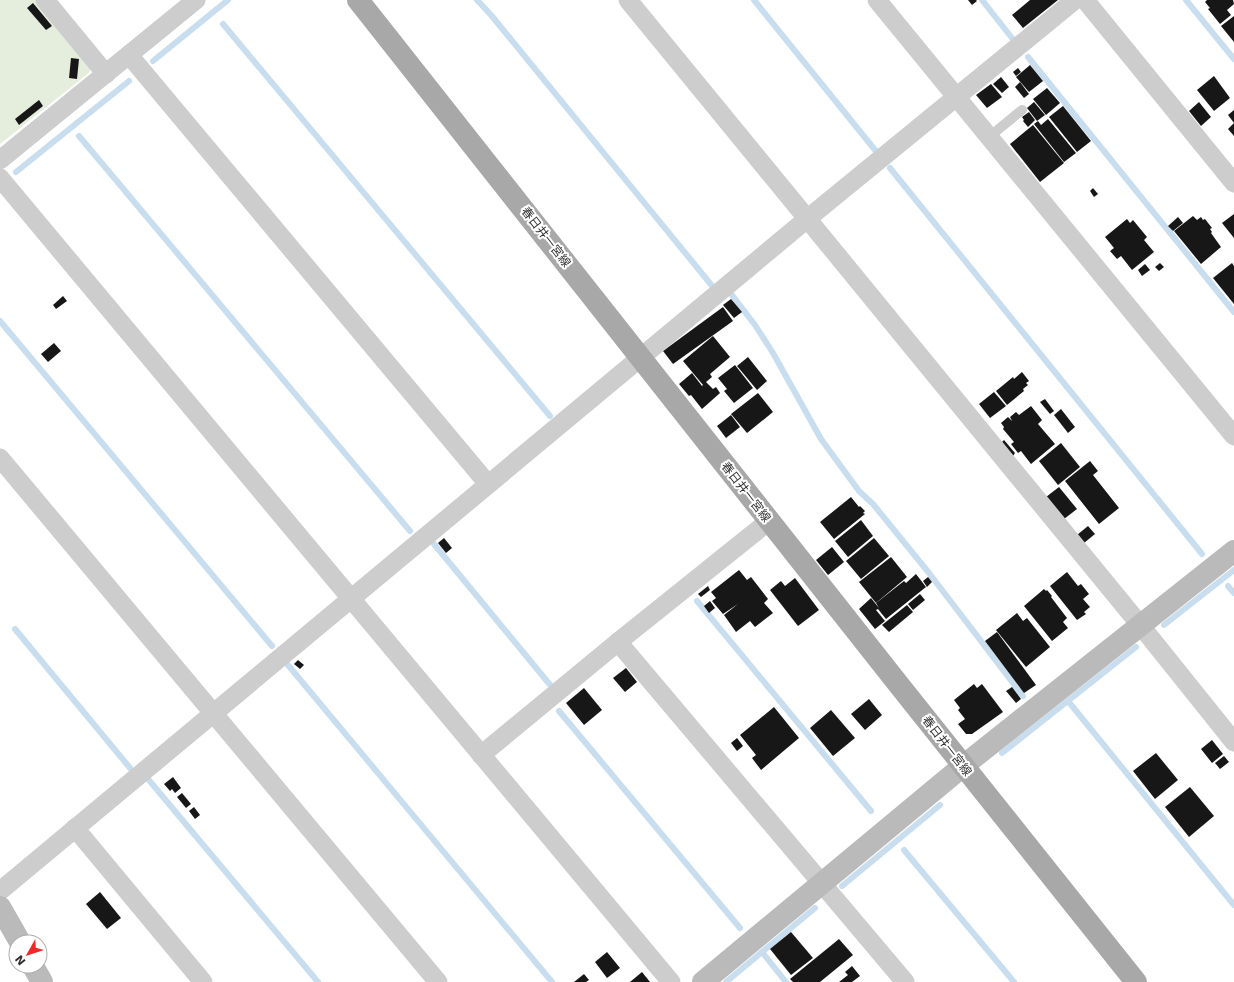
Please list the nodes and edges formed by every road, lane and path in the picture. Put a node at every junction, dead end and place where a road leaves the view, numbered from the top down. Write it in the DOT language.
graph roads {
  1 [pos="45,0"];
  2 [pos="196,0"];
  3 [pos="358,0"];
  4 [pos="628,0"];
  5 [pos="877,0"];
  6 [pos="1075,0"];
  7 [pos="1085,0"];
  8 [pos="129,55"];
  9 [pos="106,74"];
  10 [pos="956,97"];
  11 [pos="1022,110"];
  12 [pos="989,137"];
  13 [pos="0,160"];
  14 [pos="0,178"];
  15 [pos="1234,183"];
  16 [pos="807,219"];
  17 [pos="640,358"];
  18 [pos="1234,436"];
  19 [pos="0,458"];
  20 [pos="488,484"];
  21 [pos="769,521"];
  22 [pos="1234,551"];
  23 [pos="351,599"];
  24 [pos="1141,626"];
  25 [pos="618,642"];
  26 [pos="214,713"];
  27 [pos="1234,742"];
  28 [pos="482,755"];
  29 [pos="963,766"];
  30 [pos="75,828"];
  31 [pos="822,884"];
  32 [pos="0,891"];
  33 [pos="0,907"];
  34 [pos="15,934"];
  35 [pos="203,982"];
  36 [pos="438,982"];
  37 [pos="671,982"];
  38 [pos="703,982"];
  39 [pos="905,982"];
  40 [pos="1136,982"];
  1 -- 9 [label="street"];
  2 -- 8 [label="street"];
  3 -- 17 [label="main road, 春日井一宮線"];
  4 -- 16 [label="street"];
  5 -- 10 [label="street"];
  6 -- 10 [label="street"];
  7 -- 15 [label="street"];
  8 -- 9 [label="street"];
  8 -- 20 [label="street"];
  9 -- 13 [label="street"];
  10 -- 12 [label="street"];
  10 -- 16 [label="street"];
  11 -- 12 [label="lane"];
  12 -- 18 [label="street"];
  14 -- 23 [label="street"];
  16 -- 17 [label="street"];
  16 -- 24 [label="street"];
  17 -- 20 [label="street"];
  17 -- 21 [label="main road, 春日井一宮線"];
  19 -- 26 [label="street"];
  20 -- 23 [label="street"];
  21 -- 25 [label="street"];
  21 -- 29 [label="main road, 春日井一宮線"];
  22 -- 24 [label="street"];
  23 -- 26 [label="street"];
  23 -- 28 [label="street"];
  24 -- 27 [label="street"];
  24 -- 29 [label="street"];
  25 -- 28 [label="street"];
  25 -- 31 [label="street"];
  26 -- 30 [label="street"];
  26 -- 36 [label="street"];
  28 -- 37 [label="street"];
  29 -- 31 [label="street"];
  29 -- 40 [label="main road, 春日井一宮線"];
  30 -- 32 [label="street"];
  30 -- 35 [label="street"];
  31 -- 38 [label="street"];
  31 -- 39 [label="street"];
  33 -- 34 [label="street"];
}
